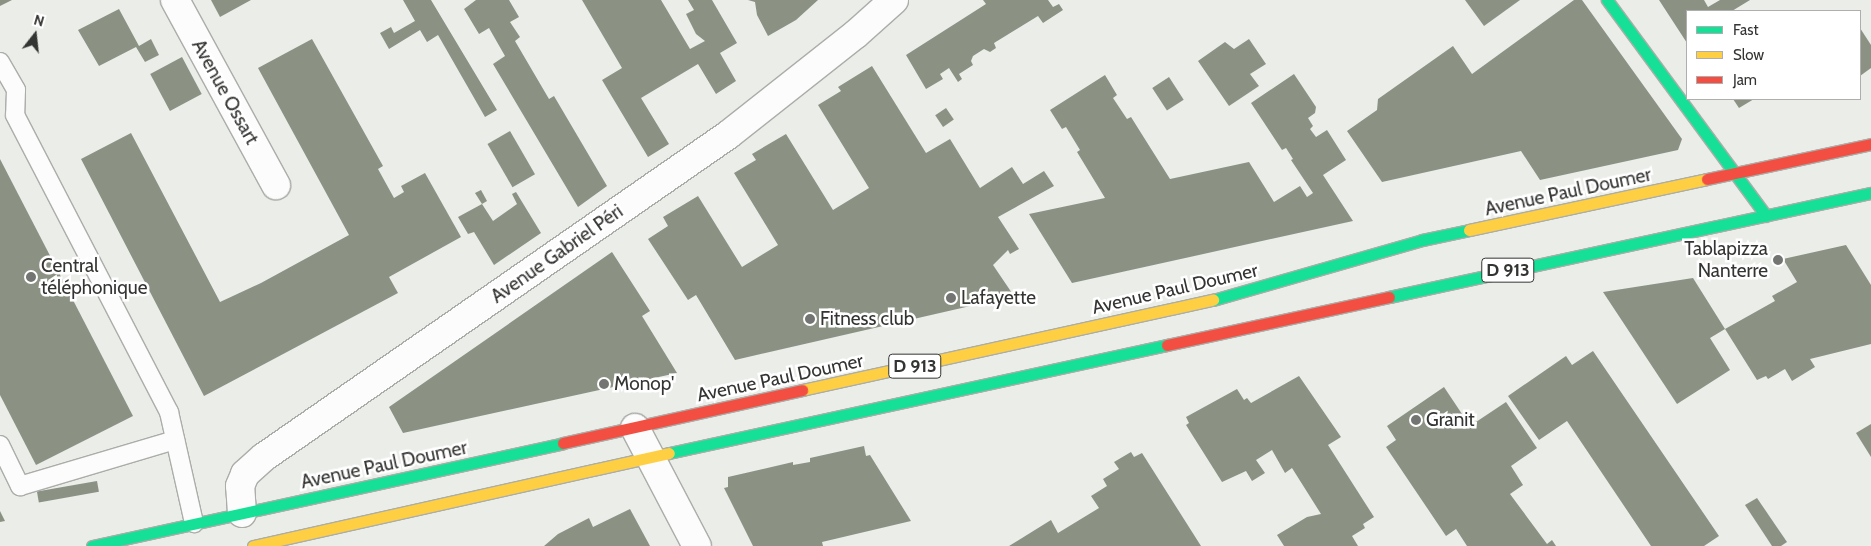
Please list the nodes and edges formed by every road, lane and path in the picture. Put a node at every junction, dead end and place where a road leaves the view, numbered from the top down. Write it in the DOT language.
graph roads {
  1 [pos="175,0"];
  2 [pos="894,0"];
  3 [pos="1608,0"];
  4 [pos="0,62"];
  5 [pos="1871,144"];
  6 [pos="1736,175"];
  7 [pos="276,185"];
  8 [pos="1871,193"];
  9 [pos="1766,216"];
  10 [pos="635,428"];
  11 [pos="175,440"];
  12 [pos="0,445"];
  13 [pos="651,458"];
  14 [pos="242,512"];
  15 [pos="194,523"];
  16 [pos="92,546"];
  17 [pos="253,546"];
  18 [pos="697,546"];
  1 -- 7 [label="street, Avenue Ossart"];
  2 -- 14 [label="street, Avenue Gabriel Péri"];
  3 -- 6 [label="main road"];
  4 -- 11 [label="lane"];
  5 -- 6 [label="main road, D 913"];
  6 -- 9 [label="main road"];
  6 -- 10 [label="main road, Avenue Paul Doumer / D 913"];
  8 -- 9 [label="main road, D 913"];
  9 -- 13 [label="main road, D 913"];
  10 -- 13 [label="street"];
  10 -- 14 [label="main road, Avenue Paul Doumer / D 913"];
  11 -- 12 [label="lane"];
  11 -- 15 [label="lane"];
  13 -- 17 [label="main road, D 913"];
  13 -- 18 [label="street"];
  14 -- 15 [label="main road, Avenue Paul Doumer / D 913"];
  15 -- 16 [label="main road, Avenue Paul Doumer / D 913"];
}
